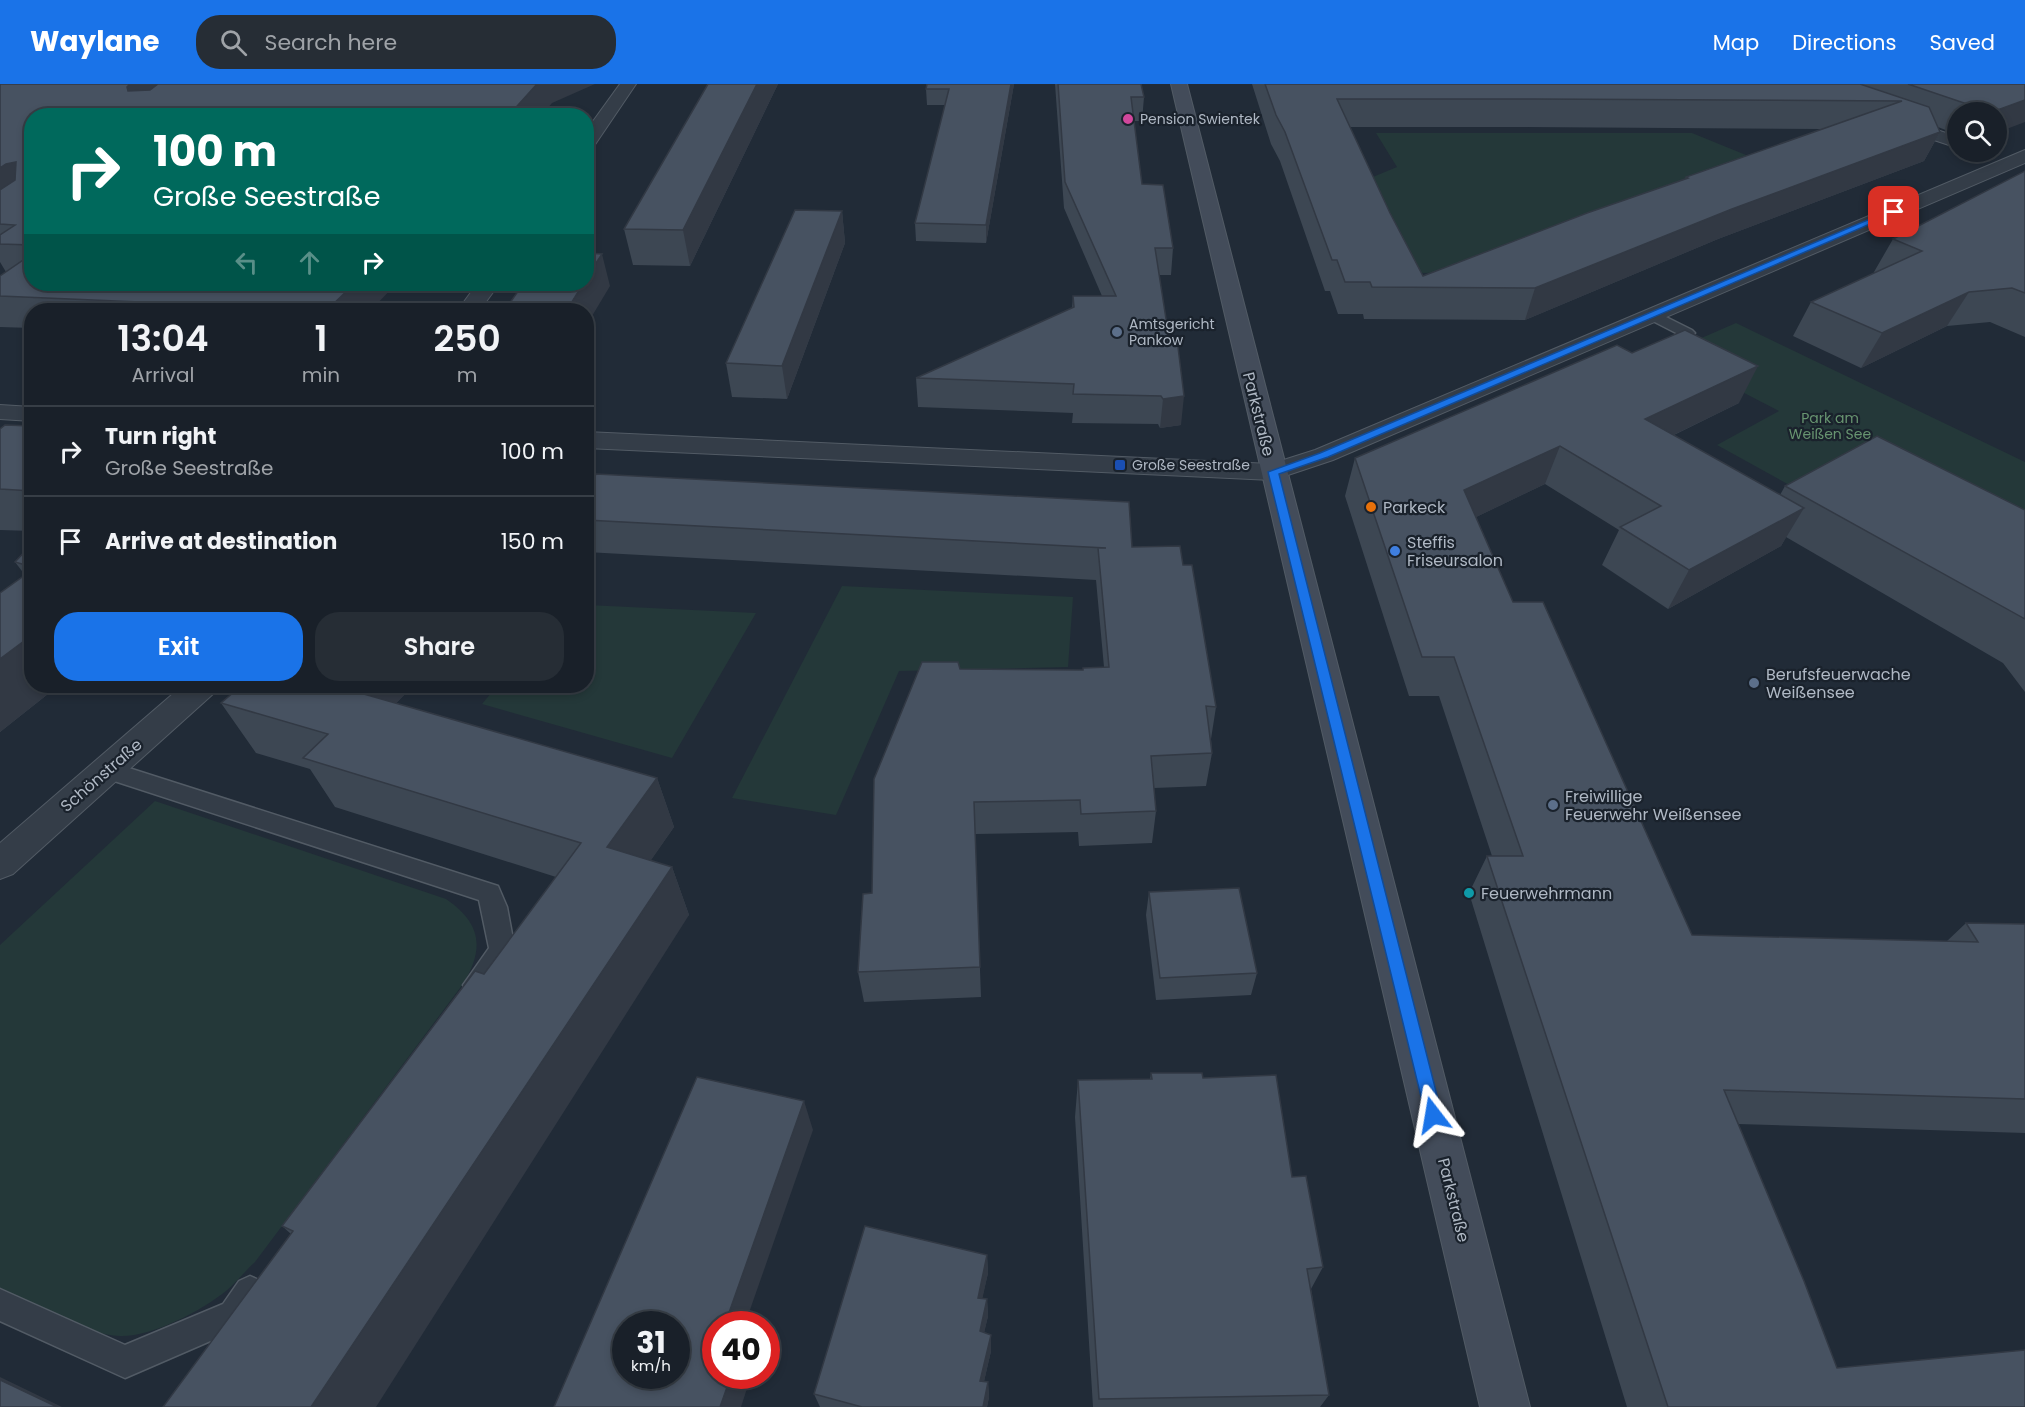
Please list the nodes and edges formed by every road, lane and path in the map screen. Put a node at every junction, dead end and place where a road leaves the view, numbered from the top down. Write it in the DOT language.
graph roads {
  1 [pos="628,84"];
  2 [pos="1179,84"];
  3 [pos="1880,116"];
  4 [pos="594,133"];
  5 [pos="1947,139"];
  6 [pos="2018,159"];
  7 [pos="484,291"];
  8 [pos="474,303"];
  9 [pos="1652,315"];
  10 [pos="1687,333"];
  11 [pos="0,412"];
  12 [pos="24,414"];
  13 [pos="594,440"];
  14 [pos="1273,472"];
  15 [pos="194,693"];
  16 [pos="107,770"];
  17 [pos="0,864"];
  18 [pos="463,1002"];
  19 [pos="267,1269"];
  20 [pos="0,1305"];
  21 [pos="1505,1407"];
  1 -- 4 [label="street"];
  2 -- 14 [label="street, Parkstraße"];
  3 -- 5 [label="street"];
  6 -- 9 [label="street"];
  7 -- 8 [label="street"];
  9 -- 10 [label="lane"];
  9 -- 14 [label="street"];
  11 -- 12 [label="street"];
  13 -- 14 [label="street"];
  14 -- 21 [label="street, Parkstraße"];
  15 -- 16 [label="street, Schönstraße"];
  16 -- 17 [label="street, Schönstraße"];
  16 -- 18 [label="lane"];
  19 -- 20 [label="lane"];
}
